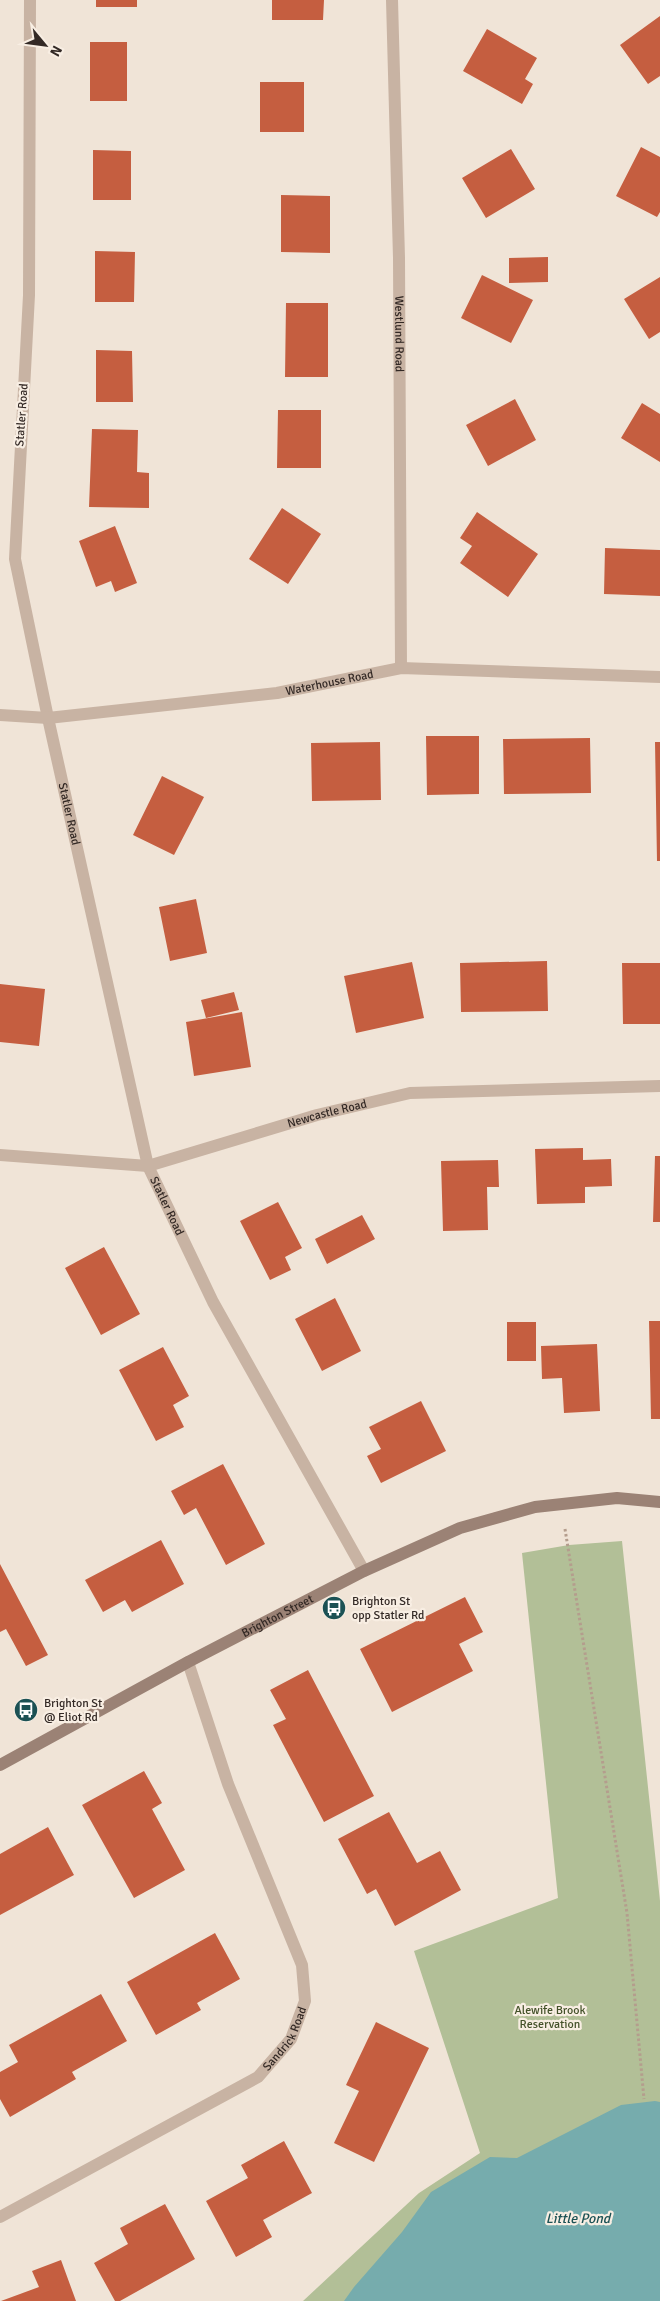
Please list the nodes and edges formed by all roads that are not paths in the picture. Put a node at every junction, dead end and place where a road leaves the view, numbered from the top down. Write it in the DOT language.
graph roads {
  1 [pos="30,0"];
  2 [pos="392,0"];
  3 [pos="401,668"];
  4 [pos="660,677"];
  5 [pos="0,715"];
  6 [pos="48,718"];
  7 [pos="660,1086"];
  8 [pos="0,1154"];
  9 [pos="148,1166"];
  10 [pos="660,1502"];
  11 [pos="364,1571"];
  12 [pos="188,1662"];
  13 [pos="0,1765"];
  14 [pos="0,2217"];
  1 -- 6 [label="street, Statler Road"];
  2 -- 3 [label="street, Westlund Road"];
  3 -- 4 [label="street, Waterhouse Road"];
  3 -- 6 [label="street, Waterhouse Road"];
  5 -- 6 [label="street, Waterhouse Road"];
  6 -- 9 [label="street, Statler Road"];
  7 -- 9 [label="street, Newcastle Road"];
  8 -- 9 [label="street, Newcastle Road"];
  9 -- 11 [label="street, Statler Road"];
  10 -- 11 [label="main road, Brighton Street"];
  11 -- 12 [label="main road, Brighton Street"];
  12 -- 13 [label="main road, Brighton Street"];
  12 -- 14 [label="street, Sandrick Road"];
}
